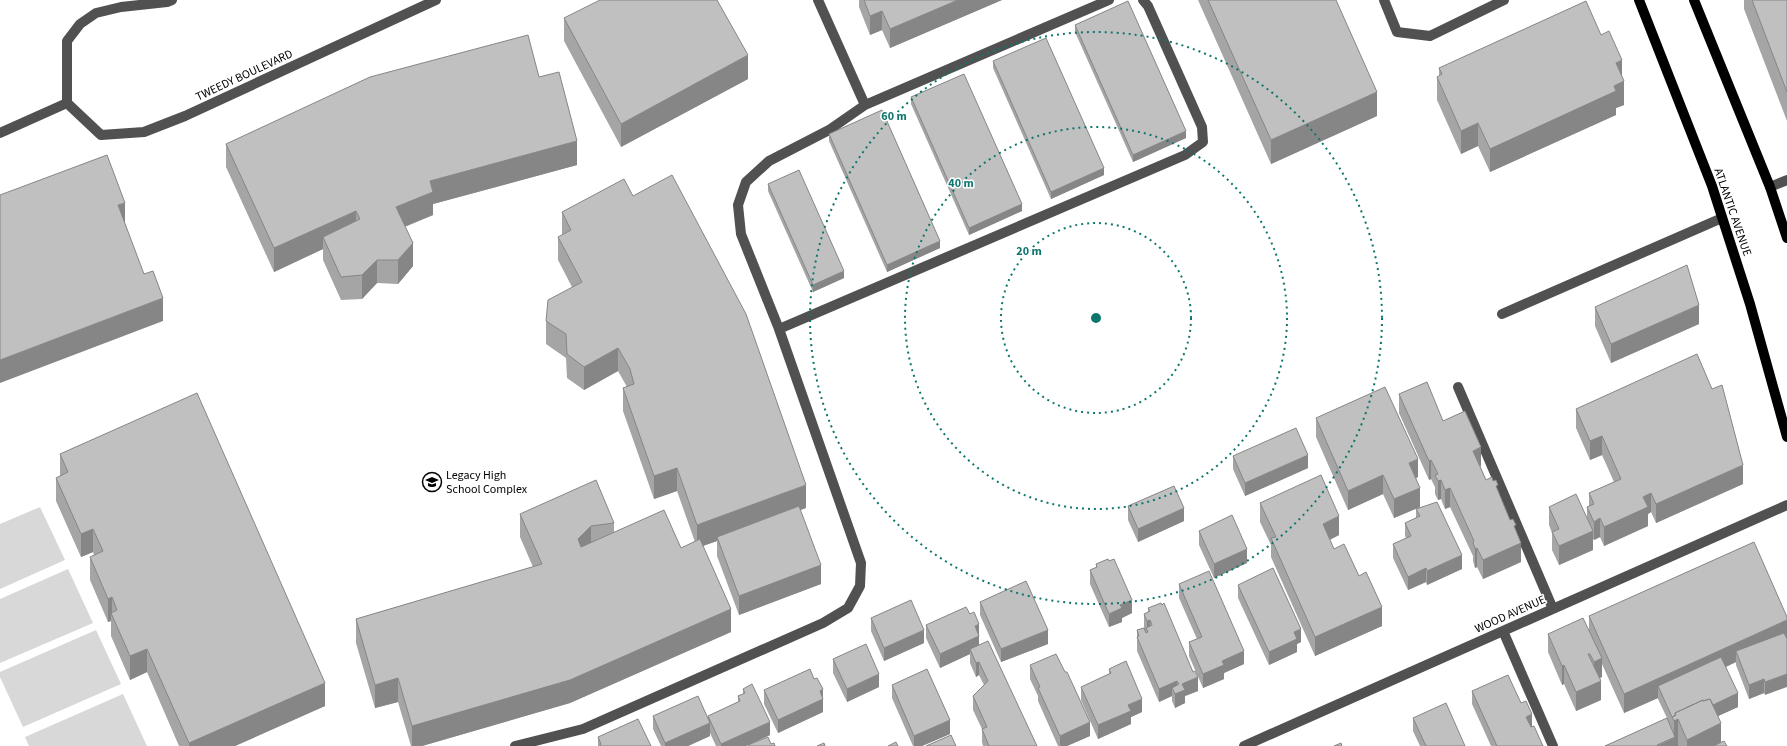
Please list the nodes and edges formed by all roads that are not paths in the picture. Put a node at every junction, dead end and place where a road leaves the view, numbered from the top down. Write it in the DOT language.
graph roads {
  1 [pos="172,0"];
  2 [pos="436,0"];
  3 [pos="818,0"];
  4 [pos="1109,0"];
  5 [pos="1142,0"];
  6 [pos="1384,0"];
  7 [pos="1504,0"];
  8 [pos="1639,0"];
  9 [pos="1694,0"];
  10 [pos="67,102"];
  11 [pos="865,105"];
  12 [pos="0,133"];
  13 [pos="1787,180"];
  14 [pos="1770,187"];
  15 [pos="1722,218"];
  16 [pos="1787,238"];
  17 [pos="1502,314"];
  18 [pos="779,329"];
  19 [pos="1458,387"];
  20 [pos="1787,437"];
  21 [pos="1787,505"];
  22 [pos="1553,609"];
  23 [pos="1503,631"];
  24 [pos="515,746"];
  25 [pos="1244,746"];
  26 [pos="1553,746"];
  1 -- 10 [label="street"];
  2 -- 10 [label="street, TWEEDY BOULEVARD"];
  3 -- 11 [label="street"];
  4 -- 11 [label="street"];
  5 -- 18 [label="street"];
  6 -- 7 [label="street"];
  8 -- 15 [label="main road, ATLANTIC AVENUE"];
  9 -- 14 [label="main road"];
  10 -- 12 [label="street"];
  11 -- 18 [label="street"];
  13 -- 14 [label="street"];
  14 -- 16 [label="main road"];
  15 -- 17 [label="street"];
  15 -- 20 [label="main road, ATLANTIC AVENUE"];
  18 -- 24 [label="street"];
  19 -- 22 [label="street"];
  21 -- 22 [label="street, WOOD AVENUE"];
  22 -- 23 [label="street, WOOD AVENUE"];
  23 -- 25 [label="street, WOOD AVENUE"];
  23 -- 26 [label="street"];
}
